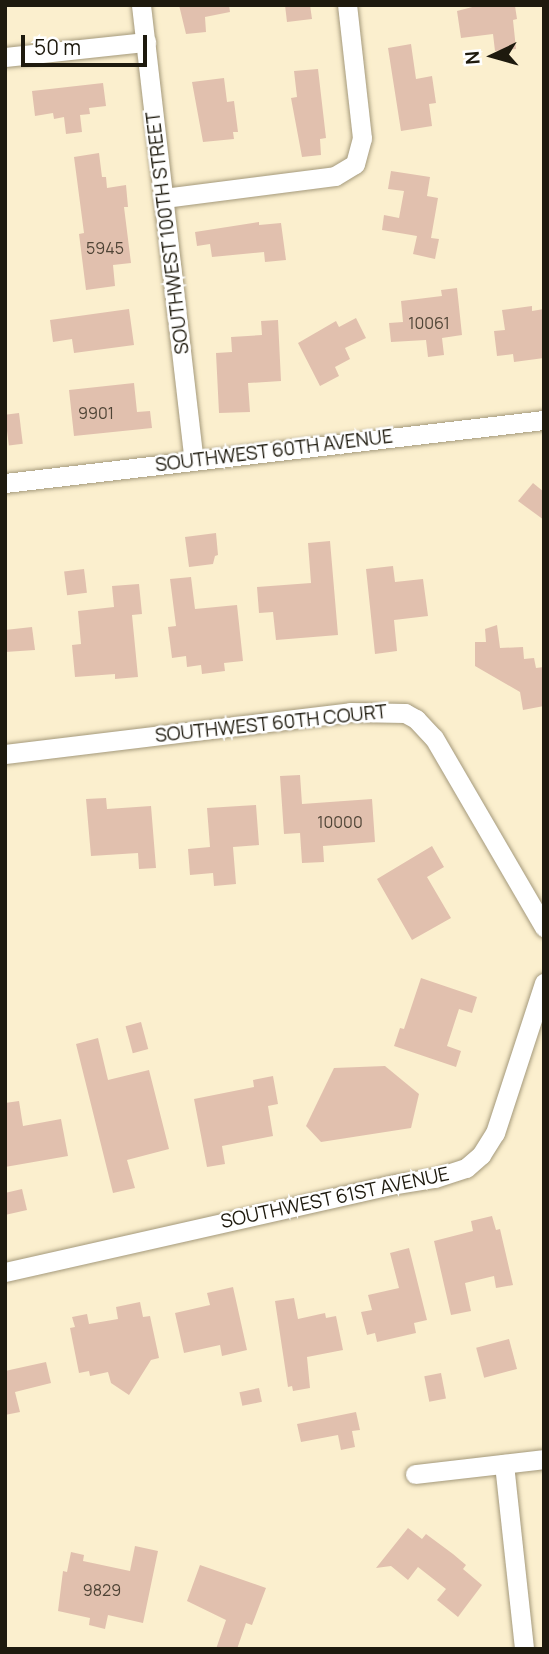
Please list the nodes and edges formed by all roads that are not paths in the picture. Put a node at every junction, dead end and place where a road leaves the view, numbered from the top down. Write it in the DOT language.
graph roads {
  1 [pos="141,5"];
  2 [pos="347,5"];
  3 [pos="146,42"];
  4 [pos="5,57"];
  5 [pos="164,198"];
  6 [pos="544,420"];
  7 [pos="194,460"];
  8 [pos="5,483"];
  9 [pos="5,754"];
  10 [pos="544,927"];
  11 [pos="544,983"];
  12 [pos="5,1272"];
  13 [pos="544,1459"];
  14 [pos="504,1464"];
  15 [pos="415,1474"];
  16 [pos="524,1649"];
  1 -- 3 [label="street, SOUTHWEST 100TH STREET"];
  2 -- 5 [label="street"];
  3 -- 4 [label="street"];
  3 -- 5 [label="street, SOUTHWEST 100TH STREET"];
  5 -- 7 [label="street, SOUTHWEST 100TH STREET"];
  6 -- 7 [label="street, SOUTHWEST 60TH AVENUE"];
  7 -- 8 [label="street, SOUTHWEST 60TH AVENUE"];
  9 -- 10 [label="street, SOUTHWEST 60TH COURT"];
  11 -- 12 [label="street, SOUTHWEST 61ST AVENUE"];
  13 -- 14 [label="street"];
  14 -- 15 [label="street"];
  14 -- 16 [label="street"];
}
